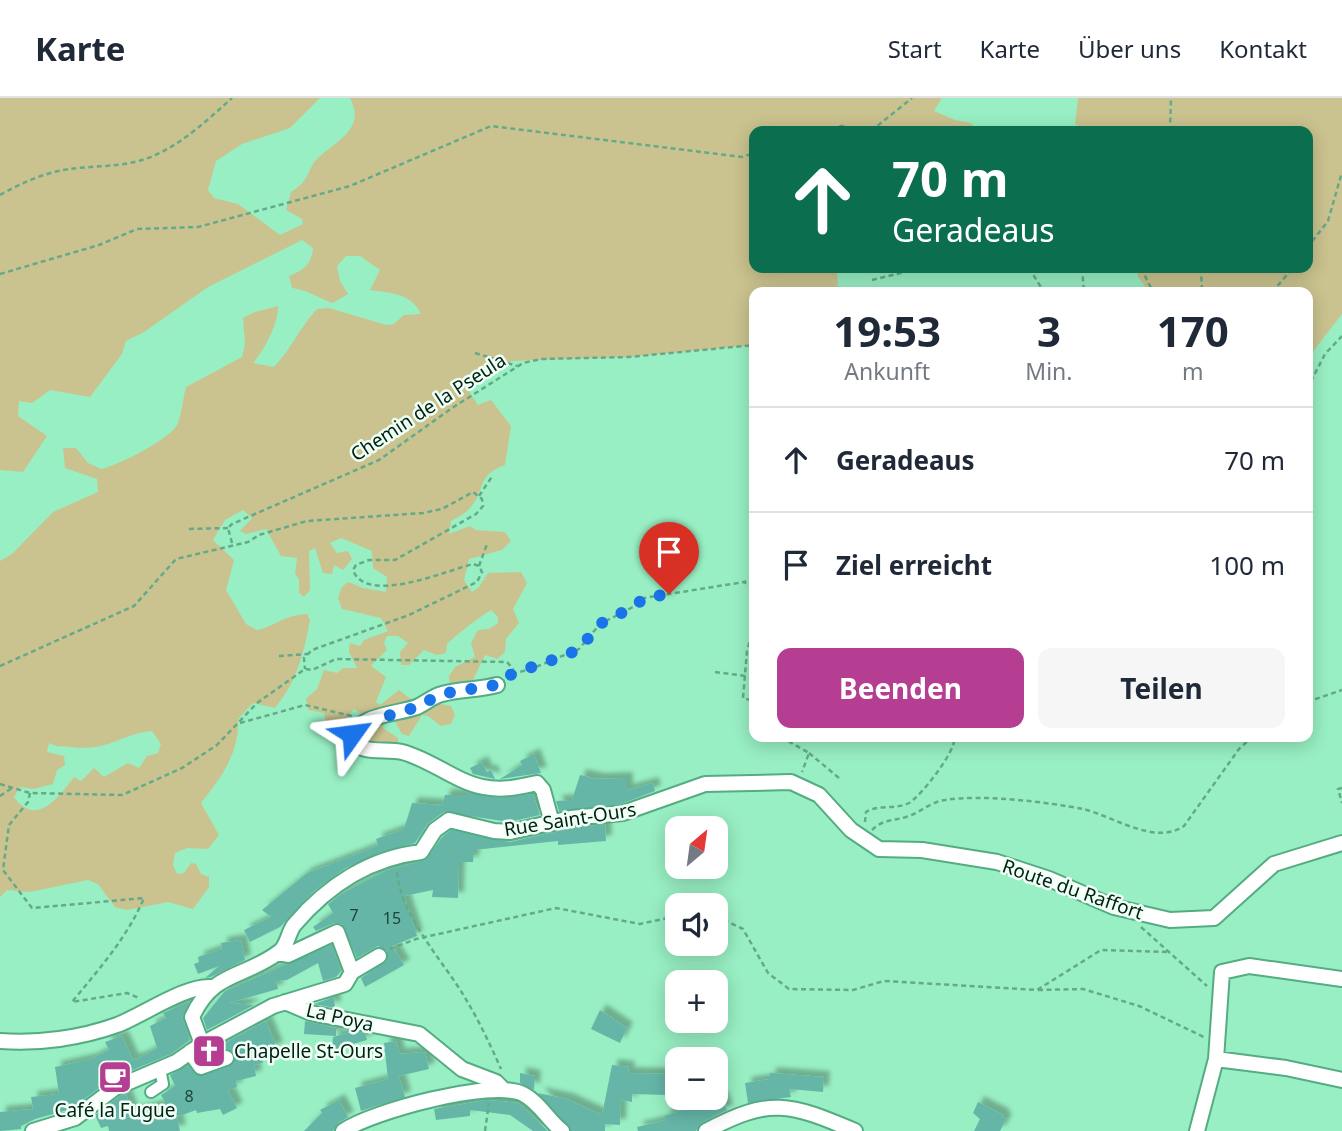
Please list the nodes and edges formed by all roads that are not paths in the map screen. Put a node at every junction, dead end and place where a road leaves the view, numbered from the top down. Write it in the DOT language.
graph roads {
  1 [pos="496,685"];
  2 [pos="552,823"];
  3 [pos="869,836"];
  4 [pos="1342,843"];
  5 [pos="278,953"];
  6 [pos="379,956"];
  7 [pos="352,972"];
  8 [pos="1342,979"];
  9 [pos="211,987"];
  10 [pos="285,1002"];
  11 [pos="0,1041"];
  12 [pos="196,1048"];
  13 [pos="226,1058"];
  14 [pos="1216,1059"];
  15 [pos="160,1069"];
  16 [pos="1342,1080"];
  17 [pos="497,1091"];
  18 [pos="151,1092"];
  19 [pos="33,1131"];
  20 [pos="343,1131"];
  21 [pos="562,1131"];
  22 [pos="706,1131"];
  23 [pos="855,1131"];
  24 [pos="1197,1131"];
  1 -- 2 [label="street"];
  2 -- 3 [label="street, Rue Saint-Ours"];
  2 -- 5 [label="street, Rue Saint-Ours"];
  3 -- 4 [label="street, Route du Raffort"];
  5 -- 7 [label="street"];
  5 -- 9 [label="street"];
  6 -- 7 [label="street"];
  7 -- 10 [label="street"];
  8 -- 14 [label="street"];
  9 -- 11 [label="street"];
  9 -- 12 [label="street"];
  10 -- 12 [label="street"];
  10 -- 17 [label="street, La Poya"];
  12 -- 13 [label="street"];
  12 -- 15 [label="street"];
  14 -- 16 [label="street"];
  14 -- 24 [label="street"];
  15 -- 18 [label="street"];
  15 -- 19 [label="street"];
  17 -- 20 [label="street"];
  17 -- 21 [label="street, La Poya"];
  22 -- 23 [label="street"];
}
